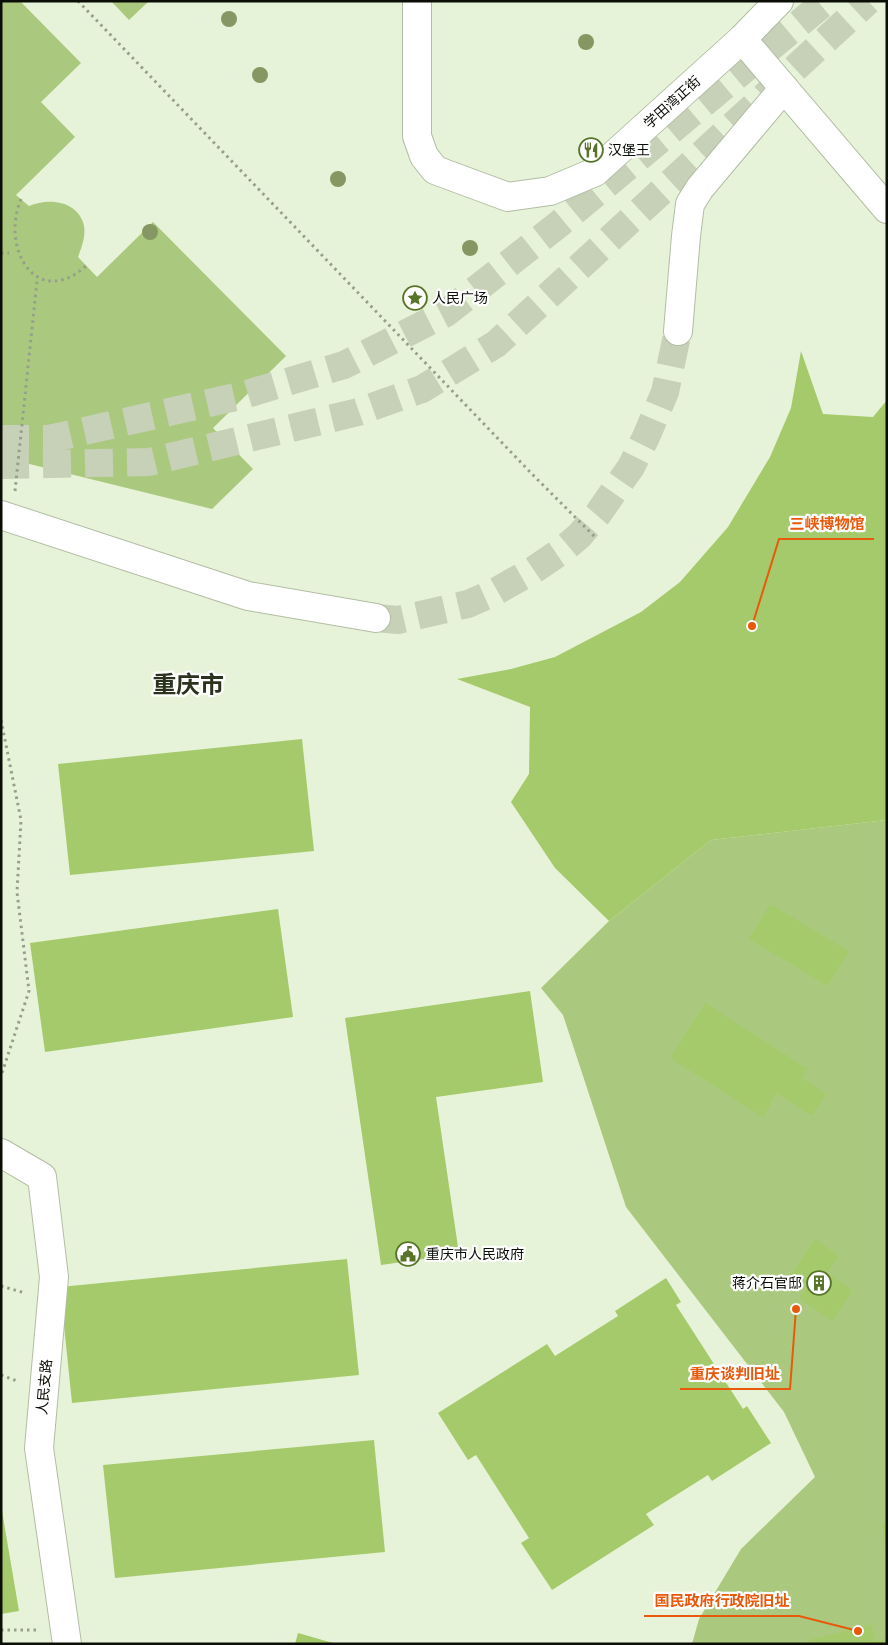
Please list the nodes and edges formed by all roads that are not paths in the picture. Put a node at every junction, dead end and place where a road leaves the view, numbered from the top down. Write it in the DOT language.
graph roads {
  1 [pos="417,1"];
  2 [pos="779,1"];
  3 [pos="742,39"];
  4 [pos="784,88"];
  5 [pos="887,209"];
  6 [pos="678,331"];
  7 [pos="7,517"];
  8 [pos="376,618"];
  9 [pos="1,1153"];
  10 [pos="66,1637"];
  1 -- 3 [label="street, 学田湾正街"];
  2 -- 3 [label="street, 学田湾正街"];
  3 -- 4 [label="street"];
  4 -- 5 [label="street"];
  4 -- 6 [label="street"];
  7 -- 8 [label="street"];
  9 -- 10 [label="street, 人民支路"];
}
